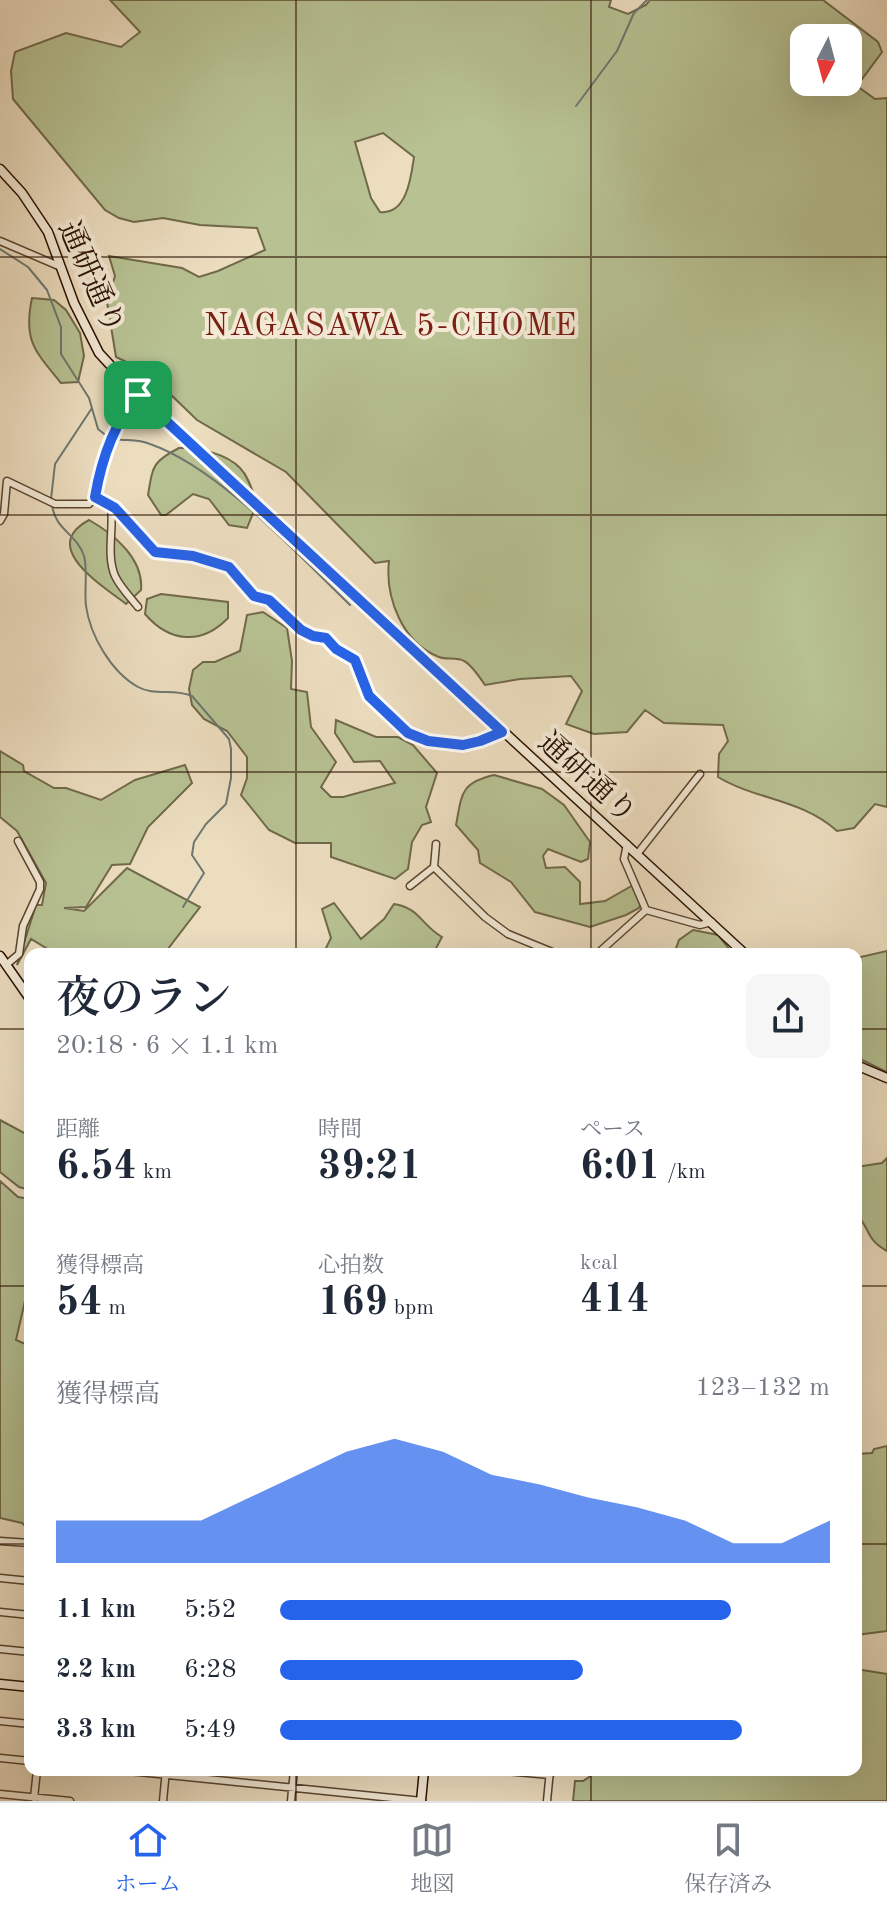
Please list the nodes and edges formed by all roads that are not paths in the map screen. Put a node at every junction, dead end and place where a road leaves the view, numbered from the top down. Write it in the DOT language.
graph roads {
  1 [pos="0,169"];
  2 [pos="0,241"];
  3 [pos="61,267"];
  4 [pos="138,395"];
  5 [pos="95,497"];
  6 [pos="111,506"];
  7 [pos="0,521"];
  8 [pos="138,607"];
  9 [pos="502,732"];
  10 [pos="700,774"];
  11 [pos="18,841"];
  12 [pos="627,843"];
  13 [pos="436,844"];
  14 [pos="638,853"];
  15 [pos="434,867"];
  16 [pos="410,886"];
  17 [pos="646,910"];
  18 [pos="712,922"];
  19 [pos="542,948"];
  20 [pos="604,948"];
  21 [pos="739,948"];
  22 [pos="0,956"];
  23 [pos="6,965"];
  24 [pos="24,990"];
  25 [pos="862,1068"];
  26 [pos="887,1078"];
  27 [pos="0,1541"];
  28 [pos="24,1543"];
  29 [pos="0,1578"];
  30 [pos="24,1580"];
  31 [pos="0,1612"];
  32 [pos="24,1614"];
  33 [pos="0,1649"];
  34 [pos="24,1651"];
  35 [pos="0,1684"];
  36 [pos="24,1686"];
  37 [pos="0,1721"];
  38 [pos="24,1723"];
  39 [pos="0,1758"];
  40 [pos="24,1760"];
  41 [pos="36,1776"];
  42 [pos="166,1776"];
  43 [pos="198,1776"];
  44 [pos="293,1776"];
  45 [pos="423,1776"];
  46 [pos="550,1776"];
  47 [pos="292,1788"];
  48 [pos="0,1794"];
  49 [pos="34,1799"];
  50 [pos="70,1801"];
  51 [pos="163,1801"];
  52 [pos="291,1801"];
  53 [pos="421,1801"];
  54 [pos="547,1801"];
  1 -- 3 [label="street, 通研通り"];
  2 -- 3 [label="street"];
  3 -- 4 [label="street, 通研通り"];
  4 -- 5 [label="street"];
  4 -- 9 [label="street, 通研通り"];
  5 -- 6 [label="street"];
  5 -- 7 [label="street"];
  6 -- 8 [label="street"];
  6 -- 9 [label="street"];
  9 -- 12 [label="street, 通研通り"];
  10 -- 14 [label="street"];
  11 -- 23 [label="street"];
  12 -- 14 [label="street, 通研通り"];
  12 -- 17 [label="street"];
  13 -- 15 [label="street"];
  14 -- 18 [label="street, 通研通り"];
  15 -- 16 [label="street"];
  15 -- 19 [label="street"];
  17 -- 18 [label="street"];
  17 -- 20 [label="street"];
  18 -- 21 [label="street, 通研通り"];
  22 -- 23 [label="street"];
  23 -- 24 [label="street"];
  25 -- 26 [label="street"];
  27 -- 28 [label="street"];
  29 -- 30 [label="street"];
  31 -- 32 [label="street"];
  33 -- 34 [label="street"];
  35 -- 36 [label="street"];
  37 -- 38 [label="street"];
  39 -- 40 [label="street"];
  41 -- 49 [label="street"];
  42 -- 51 [label="street"];
  43 -- 47 [label="street"];
  44 -- 47 [label="street"];
  45 -- 53 [label="street"];
  46 -- 54 [label="street"];
  47 -- 52 [label="street"];
  47 -- 53 [label="street"];
  48 -- 49 [label="street"];
  49 -- 50 [label="street"];
}
